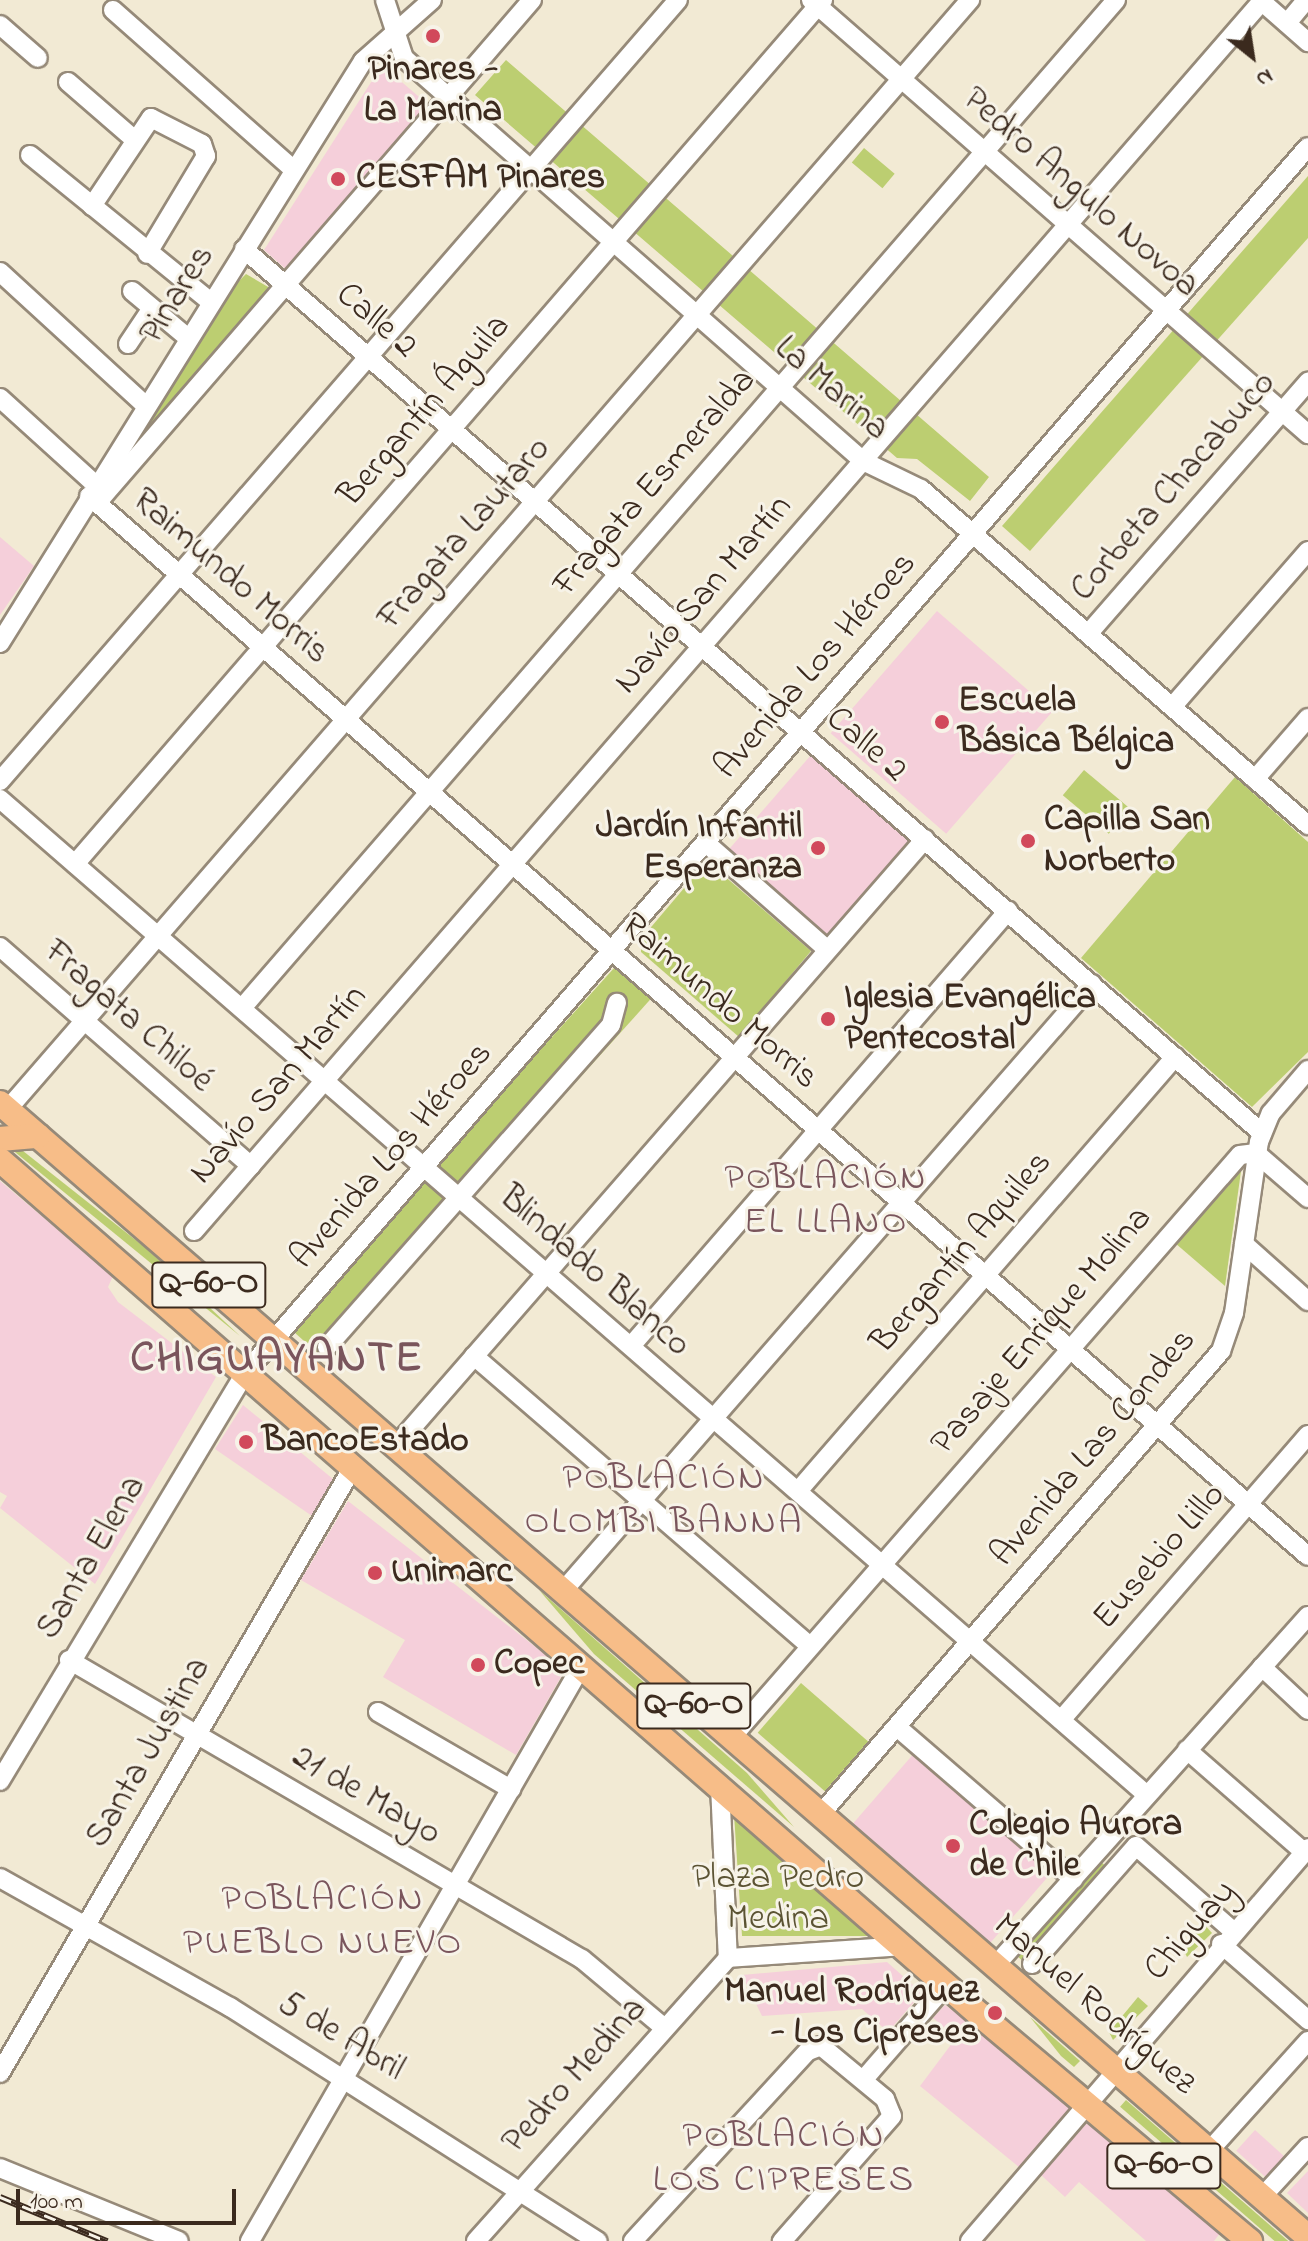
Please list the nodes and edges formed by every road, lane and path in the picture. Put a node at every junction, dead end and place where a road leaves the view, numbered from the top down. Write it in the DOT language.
graph roads {
  1 [pos="385,0"];
  2 [pos="432,0"];
  3 [pos="532,0"];
  4 [pos="678,0"];
  5 [pos="970,0"];
  6 [pos="1116,0"];
  7 [pos="1306,0"];
  8 [pos="1261,1"];
  9 [pos="817,2"];
  10 [pos="113,10"];
  11 [pos="1287,23"];
  12 [pos="0,25"];
  13 [pos="395,36"];
  14 [pos="1308,42"];
  15 [pos="38,58"];
  16 [pos="901,79"];
  17 [pos="68,82"];
  18 [pos="448,97"];
  19 [pos="135,140"];
  20 [pos="1308,147"];
  21 [pos="985,152"];
  22 [pos="30,155"];
  23 [pos="531,169"];
  24 [pos="294,170"];
  25 [pos="92,206"];
  26 [pos="1068,225"];
  27 [pos="614,242"];
  28 [pos="244,249"];
  29 [pos="147,254"];
  30 [pos="0,272"];
  31 [pos="286,285"];
  32 [pos="132,291"];
  33 [pos="211,302"];
  34 [pos="152,308"];
  35 [pos="1166,311"];
  36 [pos="697,315"];
  37 [pos="188,338"];
  38 [pos="128,344"];
  39 [pos="369,357"];
  40 [pos="1308,382"];
  41 [pos="780,388"];
  42 [pos="0,398"];
  43 [pos="146,406"];
  44 [pos="1282,412"];
  45 [pos="452,429"];
  46 [pos="1308,434"];
  47 [pos="863,461"];
  48 [pos="94,495"];
  49 [pos="535,501"];
  50 [pos="973,534"];
  51 [pos="1308,551"];
  52 [pos="619,573"];
  53 [pos="179,575"];
  54 [pos="1088,634"];
  55 [pos="0,643"];
  56 [pos="703,646"];
  57 [pos="263,647"];
  58 [pos="1172,707"];
  59 [pos="1308,718"];
  60 [pos="346,720"];
  61 [pos="802,732"];
  62 [pos="1255,779"];
  63 [pos="0,781"];
  64 [pos="429,792"];
  65 [pos="0,799"];
  66 [pos="1308,825"];
  67 [pos="925,839"];
  68 [pos="706,843"];
  69 [pos="75,864"];
  70 [pos="512,865"];
  71 [pos="1008,911"];
  72 [pos="158,936"];
  73 [pos="0,947"];
  74 [pos="828,950"];
  75 [pos="611,951"];
  76 [pos="1092,984"];
  77 [pos="617,1003"];
  78 [pos="242,1008"];
  79 [pos="85,1021"];
  80 [pos="1175,1057"];
  81 [pos="734,1058"];
  82 [pos="1308,1070"];
  83 [pos="325,1081"];
  84 [pos="1302,1090"];
  85 [pos="4,1107"];
  86 [pos="818,1131"];
  87 [pos="1262,1133"];
  88 [pos="38,1136"];
  89 [pos="0,1139"];
  90 [pos="1256,1153"];
  91 [pos="0,1160"];
  92 [pos="251,1166"];
  93 [pos="425,1167"];
  94 [pos="1308,1198"];
  95 [pos="462,1200"];
  96 [pos="901,1203"];
  97 [pos="194,1231"];
  98 [pos="1244,1244"];
  99 [pos="547,1273"];
  100 [pos="985,1276"];
  101 [pos="1308,1301"];
  102 [pos="274,1341"];
  103 [pos="631,1346"];
  104 [pos="327,1347"];
  105 [pos="1068,1349"];
  106 [pos="474,1356"];
  107 [pos="246,1372"];
  108 [pos="714,1419"];
  109 [pos="1157,1426"];
  110 [pos="1308,1435"];
  111 [pos="396,1446"];
  112 [pos="353,1467"];
  113 [pos="798,1491"];
  114 [pos="642,1501"];
  115 [pos="1248,1504"];
  116 [pos="1306,1550"];
  117 [pos="881,1563"];
  118 [pos="563,1591"];
  119 [pos="1308,1616"];
  120 [pos="971,1642"];
  121 [pos="810,1646"];
  122 [pos="69,1660"];
  123 [pos="582,1665"];
  124 [pos="1262,1667"];
  125 [pos="1308,1710"];
  126 [pos="378,1712"];
  127 [pos="1061,1720"];
  128 [pos="897,1727"];
  129 [pos="196,1735"];
  130 [pos="731,1738"];
  131 [pos="1187,1750"];
  132 [pos="0,1781"];
  133 [pos="720,1785"];
  134 [pos="511,1789"];
  135 [pos="1147,1795"];
  136 [pos="819,1816"];
  137 [pos="1304,1858"];
  138 [pos="0,1878"];
  139 [pos="1073,1879"];
  140 [pos="456,1885"];
  141 [pos="86,1924"];
  142 [pos="1227,1937"];
  143 [pos="903,1946"];
  144 [pos="728,1958"];
  145 [pos="1032,1964"];
  146 [pos="994,1967"];
  147 [pos="946,1985"];
  148 [pos="1308,2020"];
  149 [pos="662,2026"];
  150 [pos="1308,2041"];
  151 [pos="1115,2069"];
  152 [pos="0,2073"];
  153 [pos="345,2077"];
  154 [pos="864,2079"];
  155 [pos="1089,2101"];
  156 [pos="1308,2147"];
  157 [pos="1209,2151"];
  158 [pos="0,2168"];
  159 [pos="520,2185"];
  160 [pos="1262,2197"];
  161 [pos="1308,2237"];
  162 [pos="1239,2238"];
  163 [pos="179,2241"];
  164 [pos="250,2241"];
  165 [pos="476,2241"];
  166 [pos="598,2241"];
  167 [pos="633,2241"];
  168 [pos="782,2241"];
  169 [pos="970,2241"];
  1 -- 13 [label="street, La Marina"];
  2 -- 13 [label="street, Pinares"];
  3 -- 18 [label="street"];
  4 -- 23 [label="street"];
  5 -- 16 [label="street, Fragata Lautaro"];
  6 -- 21 [label="street, Fragata Esmeralda"];
  7 -- 11 [label="street"];
  8 -- 11 [label="street"];
  8 -- 26 [label="street, Navío San Martín"];
  9 -- 16 [label="street, Pedro Angulo Novoa"];
  9 -- 27 [label="street, Bergantín Águila"];
  10 -- 24 [label="street"];
  11 -- 14 [label="street"];
  12 -- 15 [label="street"];
  13 -- 18 [label="street, La Marina"];
  13 -- 24 [label="street, Pinares"];
  16 -- 21 [label="street, Pedro Angulo Novoa"];
  16 -- 36 [label="street, Fragata Lautaro"];
  17 -- 19 [label="street"];
  18 -- 23 [label="street, La Marina"];
  18 -- 31 [label="street"];
  19 -- 25 [label="street"];
  19 -- 29 [label="street"];
  20 -- 35 [label="street, Avenida Los Héroes"];
  21 -- 26 [label="street, Pedro Angulo Novoa"];
  21 -- 41 [label="street, Fragata Esmeralda"];
  22 -- 25 [label="street"];
  23 -- 27 [label="street, La Marina"];
  23 -- 39 [label="street"];
  24 -- 28 [label="street, Pinares"];
  25 -- 29 [label="street"];
  26 -- 35 [label="street, Pedro Angulo Novoa"];
  26 -- 47 [label="street, Navío San Martín"];
  27 -- 36 [label="street, La Marina"];
  27 -- 45 [label="street, Bergantín Águila"];
  28 -- 31 [label="street, Calle 2"];
  28 -- 33 [label="street, Pinares"];
  29 -- 33 [label="street"];
  30 -- 43 [label="street"];
  31 -- 39 [label="street, Calle 2"];
  31 -- 48 [label="street"];
  32 -- 34 [label="street"];
  33 -- 37 [label="street, Pinares"];
  34 -- 37 [label="street"];
  34 -- 38 [label="street"];
  35 -- 44 [label="street, Pedro Angulo Novoa"];
  35 -- 50 [label="street, Avenida Los Héroes"];
  36 -- 41 [label="street, La Marina"];
  36 -- 49 [label="street, Fragata Lautaro"];
  37 -- 43 [label="street, Pinares"];
  39 -- 45 [label="street, Calle 2"];
  39 -- 53 [label="street"];
  40 -- 44 [label="street, Corbeta Chacabuco"];
  41 -- 47 [label="street, La Marina"];
  41 -- 52 [label="street, Fragata Esmeralda"];
  42 -- 48 [label="street, Raimundo Morris"];
  43 -- 48 [label="street, Pinares"];
  44 -- 46 [label="street, Pedro Angulo Novoa"];
  44 -- 54 [label="street, Corbeta Chacabuco"];
  45 -- 49 [label="street, Calle 2"];
  45 -- 57 [label="street, Bergantín Águila"];
  47 -- 50 [label="street, La Marina"];
  47 -- 56 [label="street, Navío San Martín"];
  48 -- 53 [label="street, Raimundo Morris"];
  48 -- 55 [label="street, Pinares"];
  49 -- 52 [label="street, Calle 2"];
  49 -- 60 [label="street, Fragata Lautaro"];
  50 -- 54 [label="street, La Marina"];
  50 -- 61 [label="street, Avenida Los Héroes"];
  51 -- 58 [label="street"];
  52 -- 56 [label="street, Calle 2"];
  52 -- 64 [label="street, Fragata Esmeralda"];
  53 -- 57 [label="street, Raimundo Morris"];
  53 -- 63 [label="street"];
  54 -- 58 [label="street, La Marina"];
  56 -- 61 [label="street, Calle 2"];
  56 -- 70 [label="street, Navío San Martín"];
  57 -- 60 [label="street, Raimundo Morris"];
  57 -- 69 [label="street, Bergantín Águila"];
  58 -- 62 [label="street, La Marina"];
  59 -- 62 [label="street"];
  60 -- 64 [label="street, Raimundo Morris"];
  60 -- 72 [label="street, Fragata Lautaro"];
  61 -- 67 [label="street, Calle 2"];
  61 -- 68 [label="street, Avenida Los Héroes"];
  62 -- 66 [label="street, La Marina"];
  64 -- 70 [label="street, Raimundo Morris"];
  64 -- 78 [label="street, Fragata Esmeralda"];
  65 -- 69 [label="street, Blindado Blanco"];
  67 -- 71 [label="street, Calle 2"];
  67 -- 74 [label="street"];
  68 -- 74 [label="street"];
  68 -- 75 [label="street, Avenida Los Héroes"];
  69 -- 72 [label="street, Blindado Blanco"];
  70 -- 75 [label="street, Raimundo Morris"];
  70 -- 83 [label="street, Navío San Martín"];
  71 -- 76 [label="street, Calle 2"];
  71 -- 86 [label="street"];
  72 -- 78 [label="street, Blindado Blanco"];
  72 -- 79 [label="street, Fragata Lautaro"];
  73 -- 79 [label="street, Fragata Chiloé"];
  74 -- 81 [label="street"];
  75 -- 81 [label="street, Raimundo Morris"];
  75 -- 93 [label="street, Avenida Los Héroes"];
  76 -- 80 [label="street, Calle 2"];
  76 -- 96 [label="street"];
  77 -- 95 [label="street"];
  78 -- 83 [label="street, Blindado Blanco"];
  79 -- 85 [label="street, Fragata Lautaro"];
  79 -- 92 [label="street, Fragata Chiloé"];
  80 -- 87 [label="street, Calle 2"];
  80 -- 100 [label="street, Bergantín Aquiles"];
  81 -- 86 [label="street, Raimundo Morris"];
  81 -- 99 [label="street"];
  82 -- 84 [label="street, Avenida Las Condes"];
  83 -- 92 [label="street, Navío San Martín"];
  83 -- 93 [label="street, Blindado Blanco"];
  84 -- 87 [label="street, Avenida Las Condes"];
  85 -- 88 [label="main road, Manuel Rodríguez / Q-60-O"];
  86 -- 96 [label="street, Raimundo Morris"];
  86 -- 103 [label="street"];
  87 -- 90 [label="street, Avenida Las Condes"];
  88 -- 89 [label="main road"];
  88 -- 102 [label="main road, Manuel Rodríguez / Q-60-O"];
  90 -- 94 [label="street"];
  90 -- 98 [label="street, Avenida Las Condes"];
  90 -- 105 [label="street, Pasaje Enrique Molina"];
  91 -- 107 [label="main road, Manuel Rodríguez / Q-60-O"];
  92 -- 97 [label="street, Navío San Martín"];
  93 -- 95 [label="street, Blindado Blanco"];
  93 -- 102 [label="street, Avenida Los Héroes"];
  95 -- 99 [label="street, Blindado Blanco"];
  95 -- 104 [label="street"];
  96 -- 100 [label="street, Raimundo Morris"];
  96 -- 108 [label="street"];
  98 -- 101 [label="street"];
  98 -- 109 [label="street, Avenida Las Condes"];
  99 -- 103 [label="street, Blindado Blanco"];
  99 -- 106 [label="street"];
  100 -- 105 [label="street, Raimundo Morris"];
  100 -- 113 [label="street, Bergantín Aquiles"];
  102 -- 107 [label="street, Avenida Los Héroes"];
  102 -- 111 [label="main road, Manuel Rodríguez / Q-60-O"];
  103 -- 108 [label="street, Blindado Blanco"];
  105 -- 109 [label="street, Raimundo Morris"];
  105 -- 117 [label="street, Pasaje Enrique Molina"];
  106 -- 111 [label="street"];
  106 -- 114 [label="street"];
  107 -- 112 [label="main road, Manuel Rodríguez / Q-60-O"];
  107 -- 122 [label="street, Santa Elena"];
  108 -- 113 [label="street, Blindado Blanco"];
  108 -- 114 [label="street"];
  109 -- 115 [label="street, Raimundo Morris"];
  109 -- 120 [label="street, Avenida Las Condes"];
  110 -- 115 [label="street, Eusebio Lillo"];
  111 -- 118 [label="main road, Manuel Rodríguez / Q-60-O"];
  112 -- 123 [label="main road, Manuel Rodríguez / Q-60-O"];
  112 -- 129 [label="street, Santa Justina"];
  113 -- 117 [label="street, Blindado Blanco"];
  114 -- 118 [label="street"];
  114 -- 121 [label="street"];
  115 -- 116 [label="street, Raimundo Morris"];
  115 -- 127 [label="street, Eusebio Lillo"];
  117 -- 120 [label="street, Blindado Blanco"];
  117 -- 121 [label="street, Pasaje Enrique Molina"];
  118 -- 130 [label="main road, Manuel Rodríguez / Q-60-O"];
  119 -- 124 [label="street"];
  120 -- 127 [label="street, Blindado Blanco"];
  120 -- 128 [label="street, Avenida Las Condes"];
  121 -- 130 [label="street, Pasaje Enrique Molina"];
  122 -- 129 [label="street, 21 de Mayo"];
  122 -- 132 [label="street, Santa Elena"];
  123 -- 133 [label="main road, Manuel Rodríguez / Q-60-O"];
  123 -- 134 [label="street"];
  124 -- 125 [label="street"];
  124 -- 131 [label="street"];
  126 -- 134 [label="street"];
  127 -- 135 [label="street, Blindado Blanco"];
  128 -- 136 [label="street, Avenida Las Condes"];
  128 -- 139 [label="street"];
  129 -- 140 [label="street, 21 de Mayo"];
  129 -- 141 [label="street, Santa Justina"];
  130 -- 136 [label="main road, Manuel Rodríguez / Q-60-O"];
  131 -- 135 [label="street"];
  131 -- 137 [label="street"];
  133 -- 143 [label="main road, Manuel Rodríguez / Q-60-O"];
  133 -- 144 [label="street"];
  134 -- 140 [label="street"];
  135 -- 139 [label="street"];
  136 -- 146 [label="main road, Manuel Rodríguez / Q-60-O"];
  137 -- 142 [label="street, Chiguay"];
  138 -- 141 [label="street, 5 de Abril"];
  139 -- 146 [label="street"];
  140 -- 149 [label="street, 21 de Mayo"];
  140 -- 153 [label="street"];
  141 -- 152 [label="street, Santa Justina"];
  141 -- 153 [label="street, 5 de Abril"];
  142 -- 145 [label="street"];
  142 -- 148 [label="street"];
  142 -- 151 [label="street, Chiguay"];
  143 -- 144 [label="street"];
  143 -- 147 [label="main road, Manuel Rodríguez / Q-60-O"];
  144 -- 149 [label="street, Pedro Medina"];
  146 -- 151 [label="main road, Manuel Rodríguez / Q-60-O"];
  147 -- 154 [label="street"];
  147 -- 155 [label="main road, Manuel Rodríguez / Q-60-O"];
  149 -- 159 [label="street, Pedro Medina"];
  150 -- 157 [label="street"];
  151 -- 155 [label="street, Chiguay"];
  151 -- 157 [label="main road, Manuel Rodríguez / Q-60-O"];
  153 -- 159 [label="street, 5 de Abril"];
  153 -- 164 [label="street"];
  154 -- 167 [label="street"];
  154 -- 168 [label="street"];
  155 -- 162 [label="main road, Manuel Rodríguez / Q-60-O"];
  155 -- 169 [label="street, Chiguay"];
  156 -- 160 [label="street"];
  157 -- 160 [label="main road, Manuel Rodríguez / Q-60-O"];
  158 -- 163 [label="street"];
  159 -- 165 [label="street, Pedro Medina"];
  159 -- 166 [label="street, 5 de Abril"];
  160 -- 161 [label="main road, Manuel Rodríguez / Q-60-O"];
}
